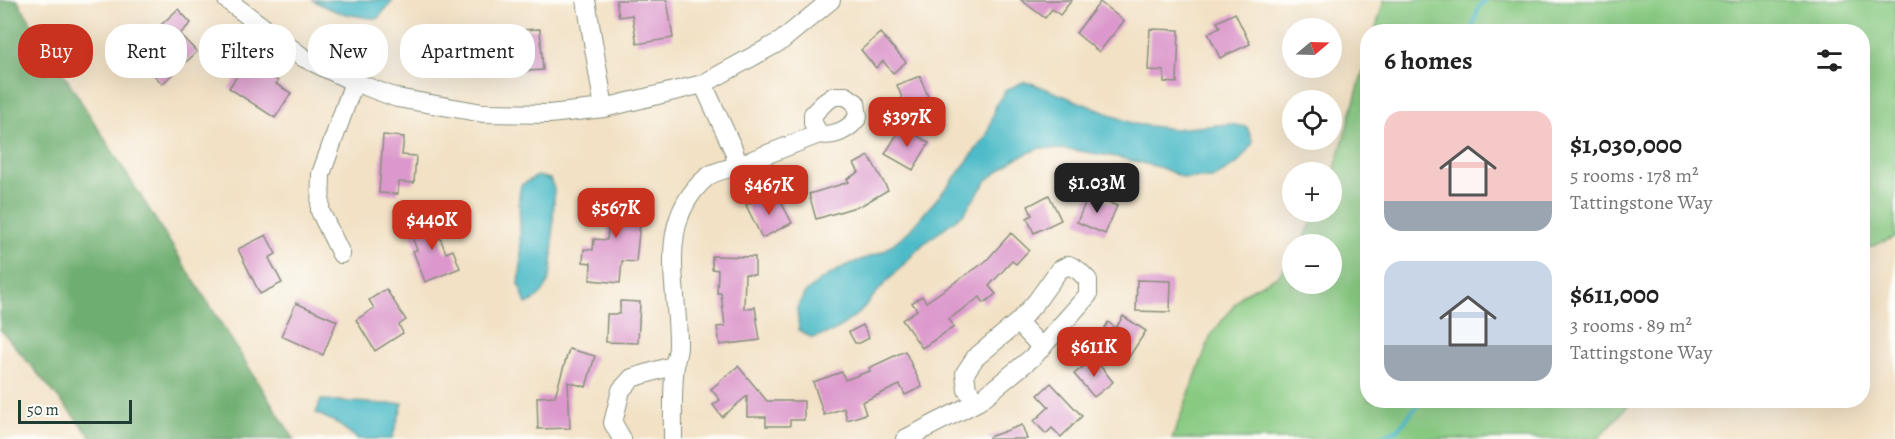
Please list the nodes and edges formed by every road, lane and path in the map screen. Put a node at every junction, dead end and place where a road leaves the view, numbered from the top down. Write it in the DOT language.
graph roads {
  1 [pos="226,0"];
  2 [pos="586,0"];
  3 [pos="831,0"];
  4 [pos="354,82"];
  5 [pos="703,84"];
  6 [pos="604,108"];
  7 [pos="819,134"];
  8 [pos="737,166"];
  9 [pos="341,254"];
  10 [pos="1018,322"];
  11 [pos="1042,348"];
  12 [pos="675,365"];
  13 [pos="979,401"];
  14 [pos="622,439"];
  15 [pos="673,439"];
  16 [pos="905,439"];
  1 -- 4 [label="street"];
  2 -- 6 [label="street"];
  3 -- 5 [label="street"];
  4 -- 6 [label="street"];
  4 -- 9 [label="street"];
  5 -- 6 [label="street"];
  5 -- 8 [label="street"];
  7 -- 8 [label="street"];
  8 -- 12 [label="street"];
  10 -- 11 [label="street"];
  10 -- 11 [label="street"];
  10 -- 13 [label="street"];
  11 -- 13 [label="street"];
  12 -- 14 [label="street"];
  12 -- 15 [label="street"];
  13 -- 16 [label="street"];
}
